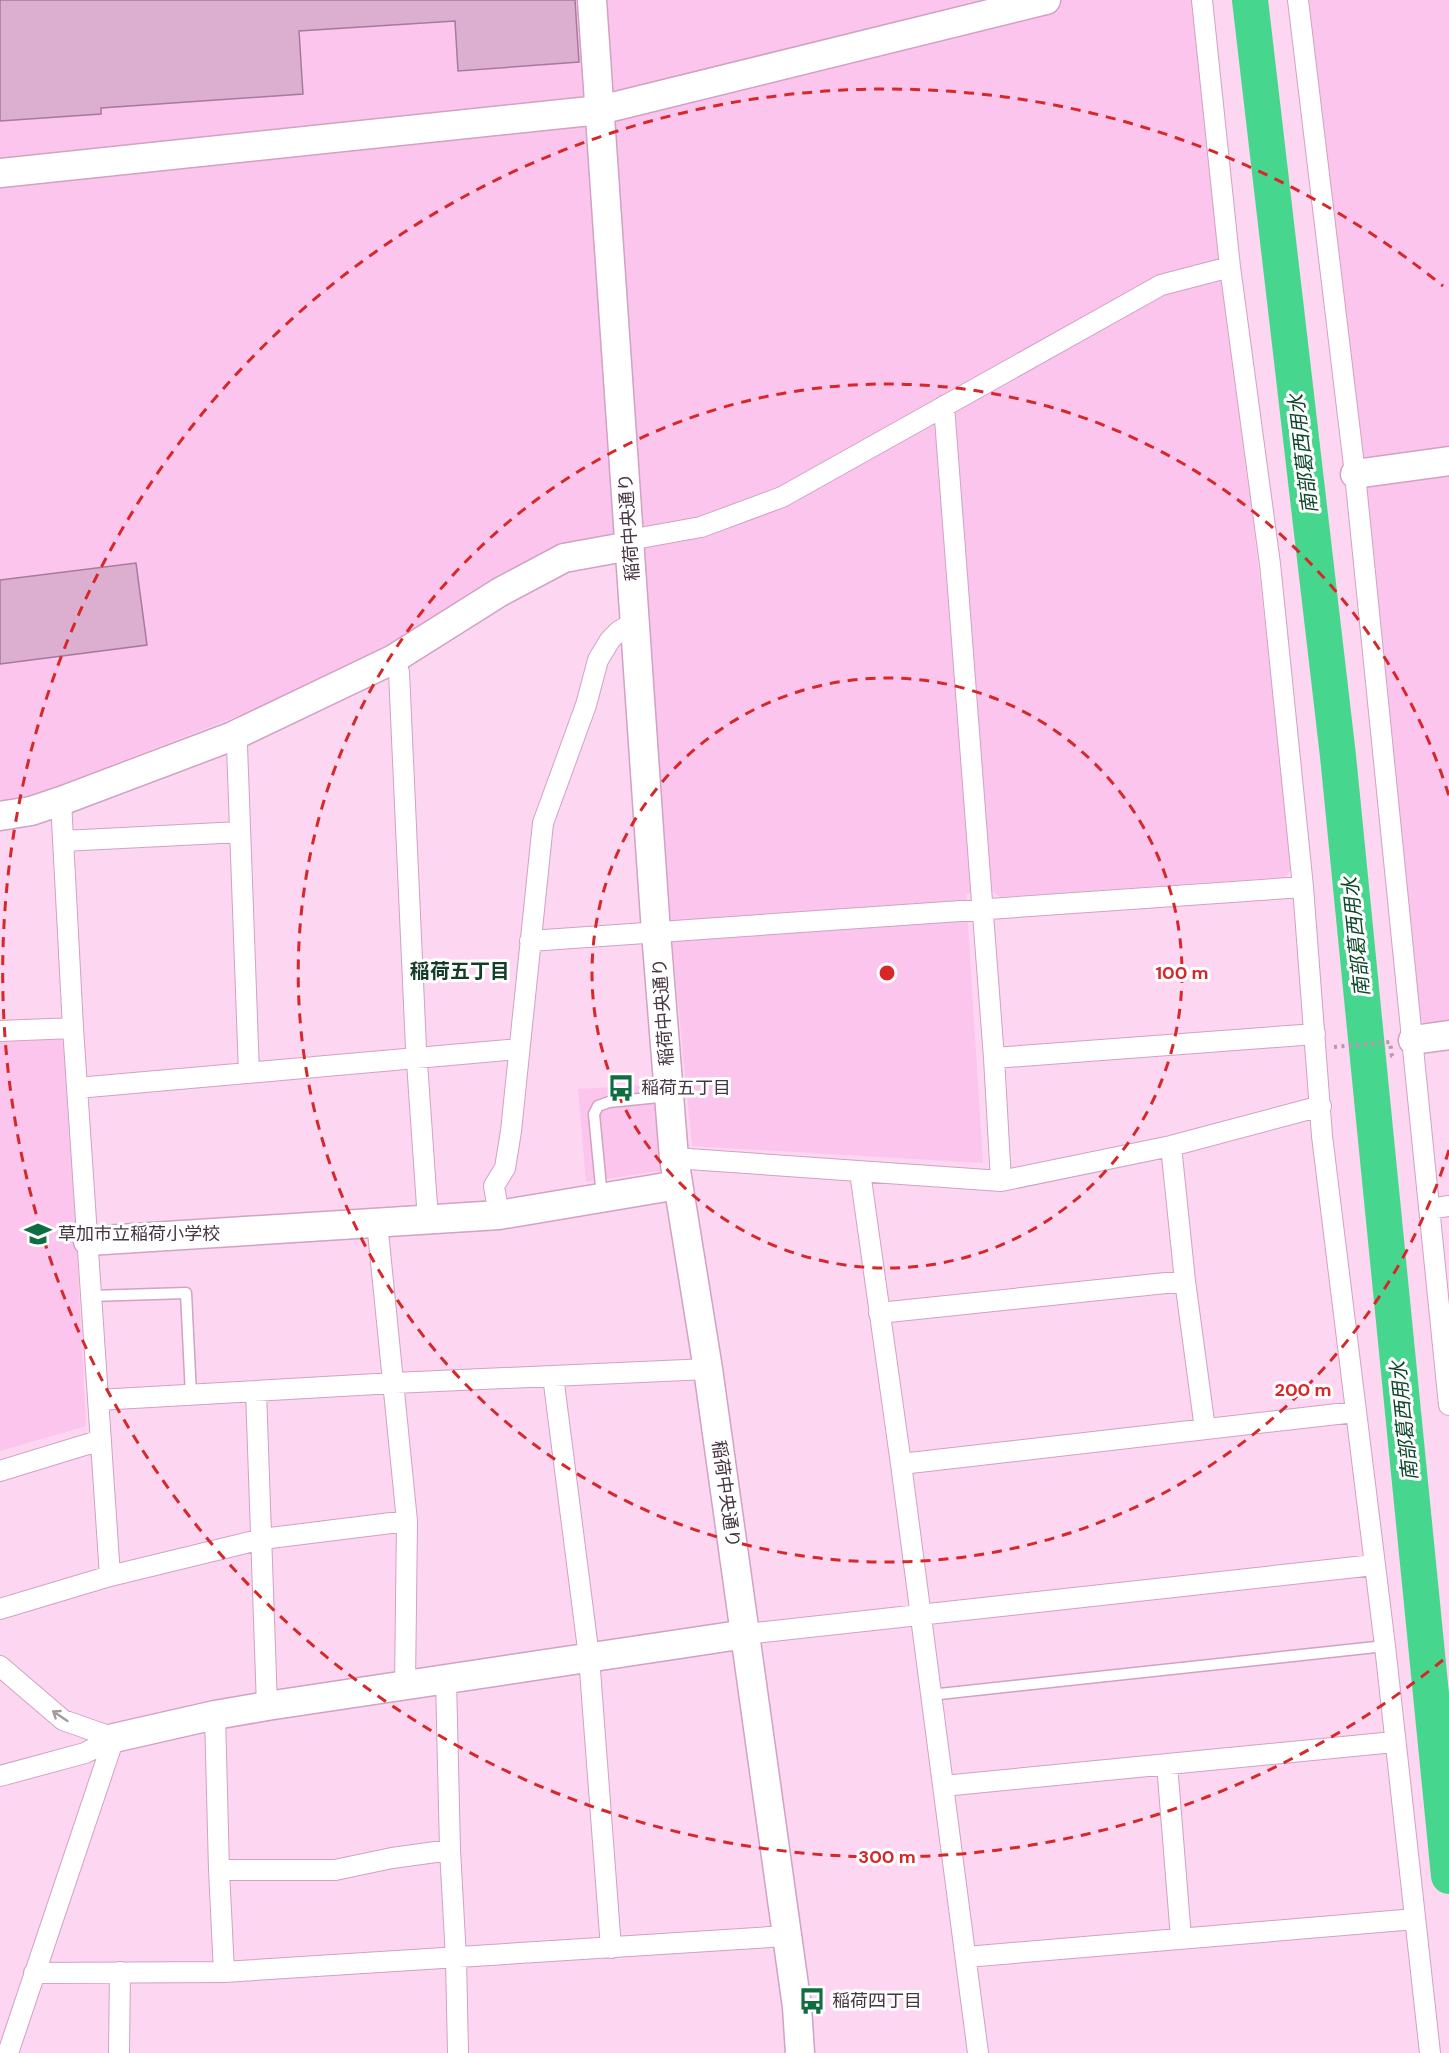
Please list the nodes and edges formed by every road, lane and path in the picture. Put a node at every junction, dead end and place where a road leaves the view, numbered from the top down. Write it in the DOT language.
graph roads {
  1 [pos="592,0"];
  2 [pos="1046,0"];
  3 [pos="1202,0"];
  4 [pos="1298,0"];
  5 [pos="600,110"];
  6 [pos="0,173"];
  7 [pos="1230,267"];
  8 [pos="944,406"];
  9 [pos="1449,461"];
  10 [pos="1355,474"];
  11 [pos="629,543"];
  12 [pos="635,622"];
  13 [pos="393,660"];
  14 [pos="233,736"];
  15 [pos="61,801"];
  16 [pos="0,816"];
  17 [pos="240,832"];
  18 [pos="63,842"];
  19 [pos="1303,887"];
  20 [pos="982,909"];
  21 [pos="656,932"];
  22 [pos="530,941"];
  23 [pos="73,1028"];
  24 [pos="0,1031"];
  25 [pos="1315,1034"];
  26 [pos="1449,1035"];
  27 [pos="1342,1047"];
  28 [pos="1404,1048"];
  29 [pos="519,1049"];
  30 [pos="417,1058"];
  31 [pos="994,1058"];
  32 [pos="249,1073"];
  33 [pos="77,1088"];
  34 [pos="669,1096"];
  35 [pos="1321,1106"];
  36 [pos="1171,1146"];
  37 [pos="676,1172"];
  38 [pos="860,1172"];
  39 [pos="1001,1181"];
  40 [pos="602,1197"];
  41 [pos="1449,1206"];
  42 [pos="1429,1209"];
  43 [pos="500,1215"];
  44 [pos="428,1220"];
  45 [pos="377,1222"];
  46 [pos="88,1241"];
  47 [pos="1185,1281"];
  48 [pos="91,1296"];
  49 [pos="879,1313"];
  50 [pos="708,1369"];
  51 [pos="553,1376"];
  52 [pos="1448,1382"];
  53 [pos="394,1383"];
  54 [pos="256,1391"];
  55 [pos="190,1395"];
  56 [pos="98,1400"];
  57 [pos="1449,1405"];
  58 [pos="1355,1412"];
  59 [pos="1205,1429"];
  60 [pos="101,1440"];
  61 [pos="901,1464"];
  62 [pos="0,1471"];
  63 [pos="407,1521"];
  64 [pos="262,1539"];
  65 [pos="1374,1565"];
  66 [pos="110,1576"];
  67 [pos="0,1609"];
  68 [pos="919,1615"];
  69 [pos="746,1634"];
  70 [pos="1385,1646"];
  71 [pos="589,1657"];
  72 [pos="0,1666"];
  73 [pos="446,1679"];
  74 [pos="405,1685"];
  75 [pos="930,1695"];
  76 [pos="267,1706"];
  77 [pos="215,1715"];
  78 [pos="114,1737"];
  79 [pos="1394,1742"];
  80 [pos="1167,1764"];
  81 [pos="0,1776"];
  82 [pos="943,1786"];
  83 [pos="450,1850"];
  84 [pos="219,1870"];
  85 [pos="1415,1918"];
  86 [pos="786,1936"];
  87 [pos="1181,1938"];
  88 [pos="611,1948"];
  89 [pos="456,1958"];
  90 [pos="966,1958"];
  91 [pos="224,1971"];
  92 [pos="120,1972"];
  93 [pos="33,1973"];
  94 [pos="8,2053"];
  95 [pos="119,2053"];
  96 [pos="458,2053"];
  97 [pos="800,2053"];
  98 [pos="978,2053"];
  99 [pos="1430,2053"];
  1 -- 5 [label="street, 稲荷中央通り"];
  2 -- 5 [label="street"];
  3 -- 7 [label="street"];
  4 -- 10 [label="street"];
  5 -- 6 [label="street"];
  5 -- 11 [label="street, 稲荷中央通り"];
  7 -- 8 [label="street"];
  7 -- 19 [label="street"];
  8 -- 11 [label="street"];
  8 -- 20 [label="street"];
  9 -- 10 [label="street"];
  10 -- 28 [label="street"];
  11 -- 12 [label="street, 稲荷中央通り"];
  11 -- 13 [label="street"];
  12 -- 21 [label="street, 稲荷中央通り"];
  12 -- 22 [label="street"];
  13 -- 14 [label="street"];
  13 -- 30 [label="street"];
  14 -- 15 [label="street"];
  14 -- 17 [label="street"];
  15 -- 16 [label="street"];
  15 -- 18 [label="street"];
  17 -- 18 [label="street"];
  17 -- 32 [label="street"];
  18 -- 23 [label="street"];
  19 -- 20 [label="street"];
  19 -- 25 [label="street"];
  20 -- 21 [label="street"];
  20 -- 31 [label="street"];
  21 -- 22 [label="street"];
  21 -- 34 [label="street, 稲荷中央通り"];
  22 -- 29 [label="street"];
  23 -- 24 [label="street"];
  23 -- 33 [label="street"];
  25 -- 31 [label="street"];
  25 -- 35 [label="street"];
  26 -- 28 [label="street"];
  27 -- 28 [label="path"];
  28 -- 42 [label="street"];
  29 -- 30 [label="street"];
  29 -- 43 [label="street"];
  30 -- 32 [label="street"];
  30 -- 44 [label="street"];
  31 -- 39 [label="street"];
  32 -- 33 [label="street"];
  33 -- 46 [label="street"];
  34 -- 37 [label="street, 稲荷中央通り"];
  34 -- 40 [label="lane"];
  35 -- 36 [label="street"];
  35 -- 58 [label="street"];
  36 -- 39 [label="street"];
  36 -- 47 [label="street"];
  37 -- 38 [label="street"];
  37 -- 40 [label="street"];
  37 -- 50 [label="street, 稲荷中央通り"];
  38 -- 39 [label="street"];
  38 -- 49 [label="street"];
  40 -- 43 [label="street"];
  41 -- 42 [label="street"];
  42 -- 52 [label="street"];
  43 -- 44 [label="street"];
  44 -- 45 [label="street"];
  45 -- 46 [label="street"];
  45 -- 53 [label="street"];
  46 -- 48 [label="street"];
  47 -- 49 [label="street"];
  47 -- 59 [label="street"];
  48 -- 55 [label="lane"];
  48 -- 56 [label="street"];
  49 -- 61 [label="street"];
  50 -- 51 [label="street"];
  50 -- 69 [label="street, 稲荷中央通り"];
  51 -- 53 [label="street"];
  51 -- 71 [label="street"];
  52 -- 57 [label="street"];
  53 -- 54 [label="street"];
  53 -- 63 [label="street"];
  54 -- 55 [label="street"];
  54 -- 64 [label="street"];
  55 -- 56 [label="street"];
  56 -- 60 [label="street"];
  58 -- 59 [label="street"];
  58 -- 65 [label="street"];
  59 -- 61 [label="street"];
  60 -- 62 [label="street"];
  60 -- 66 [label="street"];
  61 -- 68 [label="street"];
  63 -- 64 [label="street"];
  63 -- 74 [label="street"];
  64 -- 66 [label="street"];
  64 -- 76 [label="street"];
  65 -- 68 [label="street"];
  65 -- 70 [label="street"];
  66 -- 67 [label="street"];
  68 -- 69 [label="street"];
  68 -- 75 [label="street"];
  69 -- 71 [label="street"];
  69 -- 86 [label="street, 稲荷中央通り"];
  70 -- 75 [label="lane"];
  70 -- 79 [label="street"];
  71 -- 73 [label="street"];
  71 -- 88 [label="street"];
  78 -- 72 [label="street, one-way"];
  73 -- 74 [label="street"];
  73 -- 83 [label="street"];
  74 -- 76 [label="street"];
  75 -- 82 [label="street"];
  76 -- 77 [label="street"];
  77 -- 78 [label="street"];
  77 -- 84 [label="street"];
  78 -- 81 [label="street"];
  78 -- 93 [label="street"];
  79 -- 80 [label="street"];
  79 -- 85 [label="street"];
  80 -- 82 [label="street"];
  80 -- 87 [label="street"];
  82 -- 90 [label="street"];
  83 -- 84 [label="street"];
  83 -- 89 [label="street"];
  84 -- 91 [label="street"];
  85 -- 87 [label="street"];
  85 -- 99 [label="street"];
  86 -- 88 [label="street"];
  86 -- 97 [label="street, 稲荷中央通り"];
  87 -- 90 [label="street"];
  88 -- 89 [label="street"];
  89 -- 91 [label="street"];
  89 -- 96 [label="street"];
  90 -- 98 [label="street"];
  91 -- 92 [label="street"];
  92 -- 93 [label="street"];
  92 -- 95 [label="street"];
  93 -- 94 [label="street"];
}
